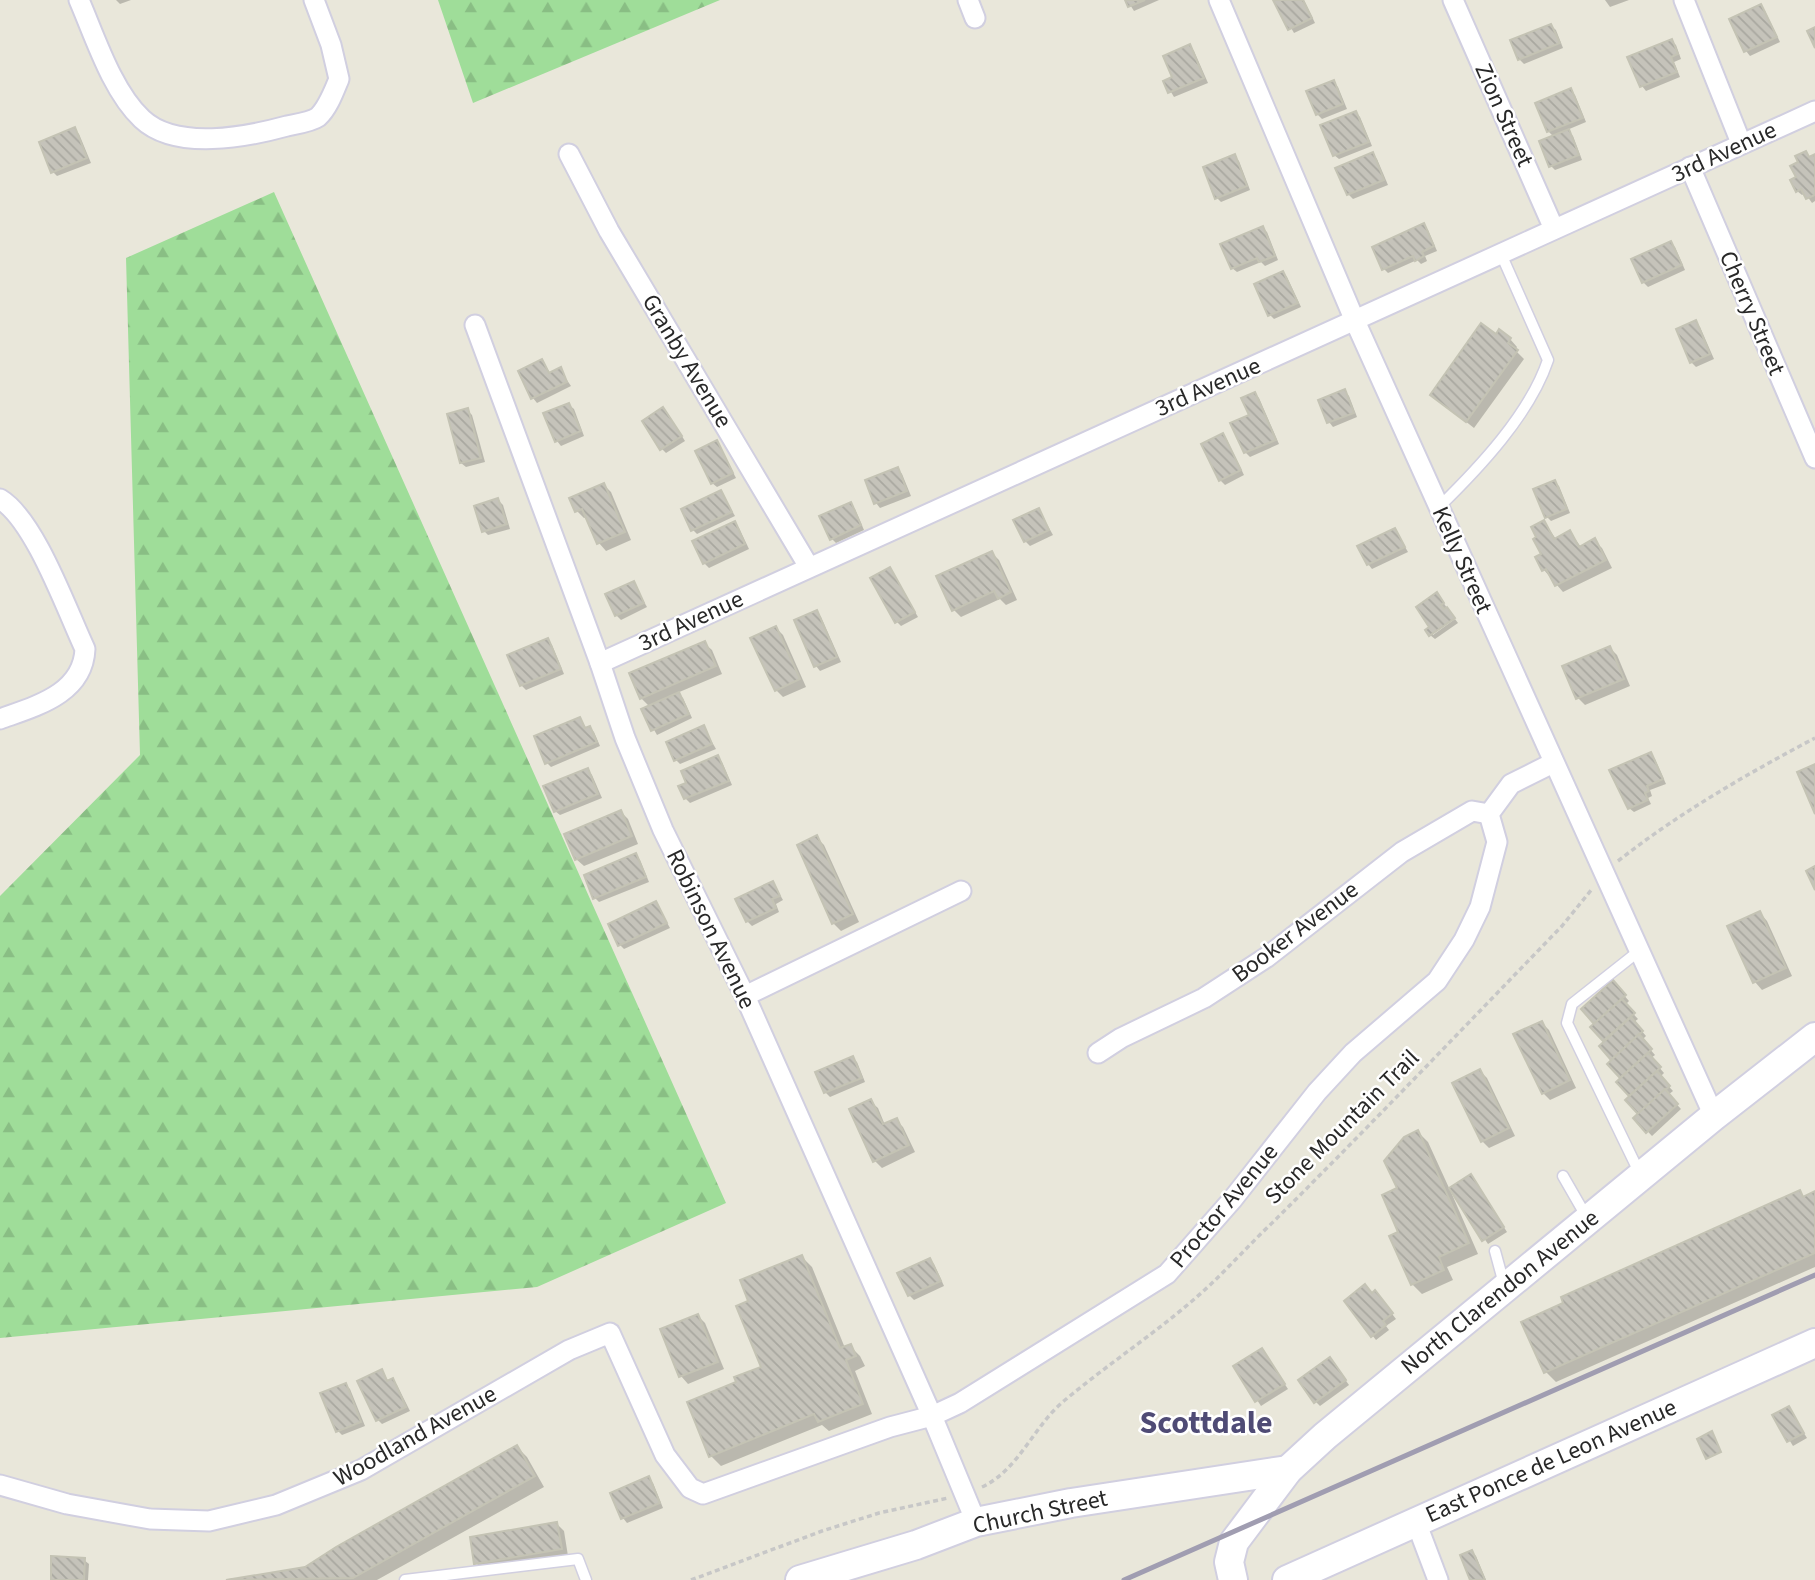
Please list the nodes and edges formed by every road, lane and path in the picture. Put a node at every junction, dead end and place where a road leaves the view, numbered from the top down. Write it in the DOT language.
graph roads {
  1 [pos="79,0"];
  2 [pos="314,0"];
  3 [pos="1219,0"];
  4 [pos="1453,0"];
  5 [pos="1684,0"];
  6 [pos="1815,111"];
  7 [pos="1741,143"];
  8 [pos="569,154"];
  9 [pos="1690,167"];
  10 [pos="1554,229"];
  11 [pos="1501,254"];
  12 [pos="1355,321"];
  13 [pos="475,325"];
  14 [pos="1815,458"];
  15 [pos="0,499"];
  16 [pos="1439,508"];
  17 [pos="809,567"];
  18 [pos="600,663"];
  19 [pos="0,719"];
  20 [pos="1815,738"];
  21 [pos="1553,763"];
  22 [pos="1489,814"];
  23 [pos="1611,866"];
  24 [pos="1595,885"];
  25 [pos="961,891"];
  26 [pos="1639,951"];
  27 [pos="745,996"];
  28 [pos="1815,1037"];
  29 [pos="1098,1054"];
  30 [pos="1714,1116"];
  31 [pos="1563,1176"];
  32 [pos="1641,1176"];
  33 [pos="1587,1220"];
  34 [pos="1496,1251"];
  35 [pos="1505,1288"];
  36 [pos="1815,1343"];
  37 [pos="932,1416"];
  38 [pos="1288,1470"];
  39 [pos="0,1485"];
  40 [pos="690,1488"];
  41 [pos="976,1489"];
  42 [pos="953,1497"];
  43 [pos="976,1522"];
  44 [pos="1416,1522"];
  45 [pos="405,1580"];
  46 [pos="586,1580"];
  47 [pos="691,1580"];
  48 [pos="800,1580"];
  49 [pos="1233,1580"];
  50 [pos="1287,1580"];
  51 [pos="1438,1580"];
  1 -- 2 [label="street"];
  3 -- 12 [label="street, Kelly Street"];
  4 -- 10 [label="street, Zion Street"];
  5 -- 7 [label="street"];
  6 -- 7 [label="street, 3rd Avenue"];
  7 -- 9 [label="street, 3rd Avenue"];
  8 -- 17 [label="street, Granby Avenue"];
  9 -- 10 [label="street, 3rd Avenue"];
  9 -- 14 [label="street, Cherry Street"];
  10 -- 11 [label="street, 3rd Avenue"];
  11 -- 12 [label="street, 3rd Avenue"];
  11 -- 16 [label="lane"];
  12 -- 16 [label="street, Kelly Street"];
  12 -- 17 [label="street, 3rd Avenue"];
  13 -- 18 [label="street, Robinson Avenue"];
  15 -- 19 [label="street"];
  16 -- 21 [label="street, Kelly Street"];
  17 -- 18 [label="street, 3rd Avenue"];
  18 -- 27 [label="street, Robinson Avenue"];
  20 -- 23 [label="path"];
  21 -- 22 [label="street"];
  21 -- 26 [label="street, Kelly Street"];
  22 -- 29 [label="street, Booker Avenue"];
  22 -- 37 [label="street, Proctor Avenue"];
  24 -- 41 [label="path, Stone Mountain Trail"];
  25 -- 27 [label="street"];
  26 -- 30 [label="street, Kelly Street"];
  26 -- 32 [label="lane"];
  27 -- 37 [label="street, Robinson Avenue"];
  28 -- 30 [label="street, North Clarendon Avenue"];
  30 -- 32 [label="street, North Clarendon Avenue"];
  31 -- 33 [label="lane"];
  32 -- 33 [label="street, North Clarendon Avenue"];
  33 -- 35 [label="street, North Clarendon Avenue"];
  34 -- 35 [label="lane"];
  35 -- 38 [label="street, North Clarendon Avenue"];
  36 -- 44 [label="street, East Ponce de Leon Avenue"];
  37 -- 40 [label="street, Proctor Avenue"];
  37 -- 43 [label="street, Robinson Avenue"];
  38 -- 43 [label="street, Church Street"];
  38 -- 49 [label="street, North Clarendon Avenue"];
  39 -- 40 [label="street, Woodland Avenue"];
  42 -- 47 [label="path"];
  43 -- 48 [label="street, Church Street"];
  44 -- 50 [label="street, East Ponce de Leon Avenue"];
  44 -- 51 [label="street"];
  45 -- 46 [label="lane"];
}
